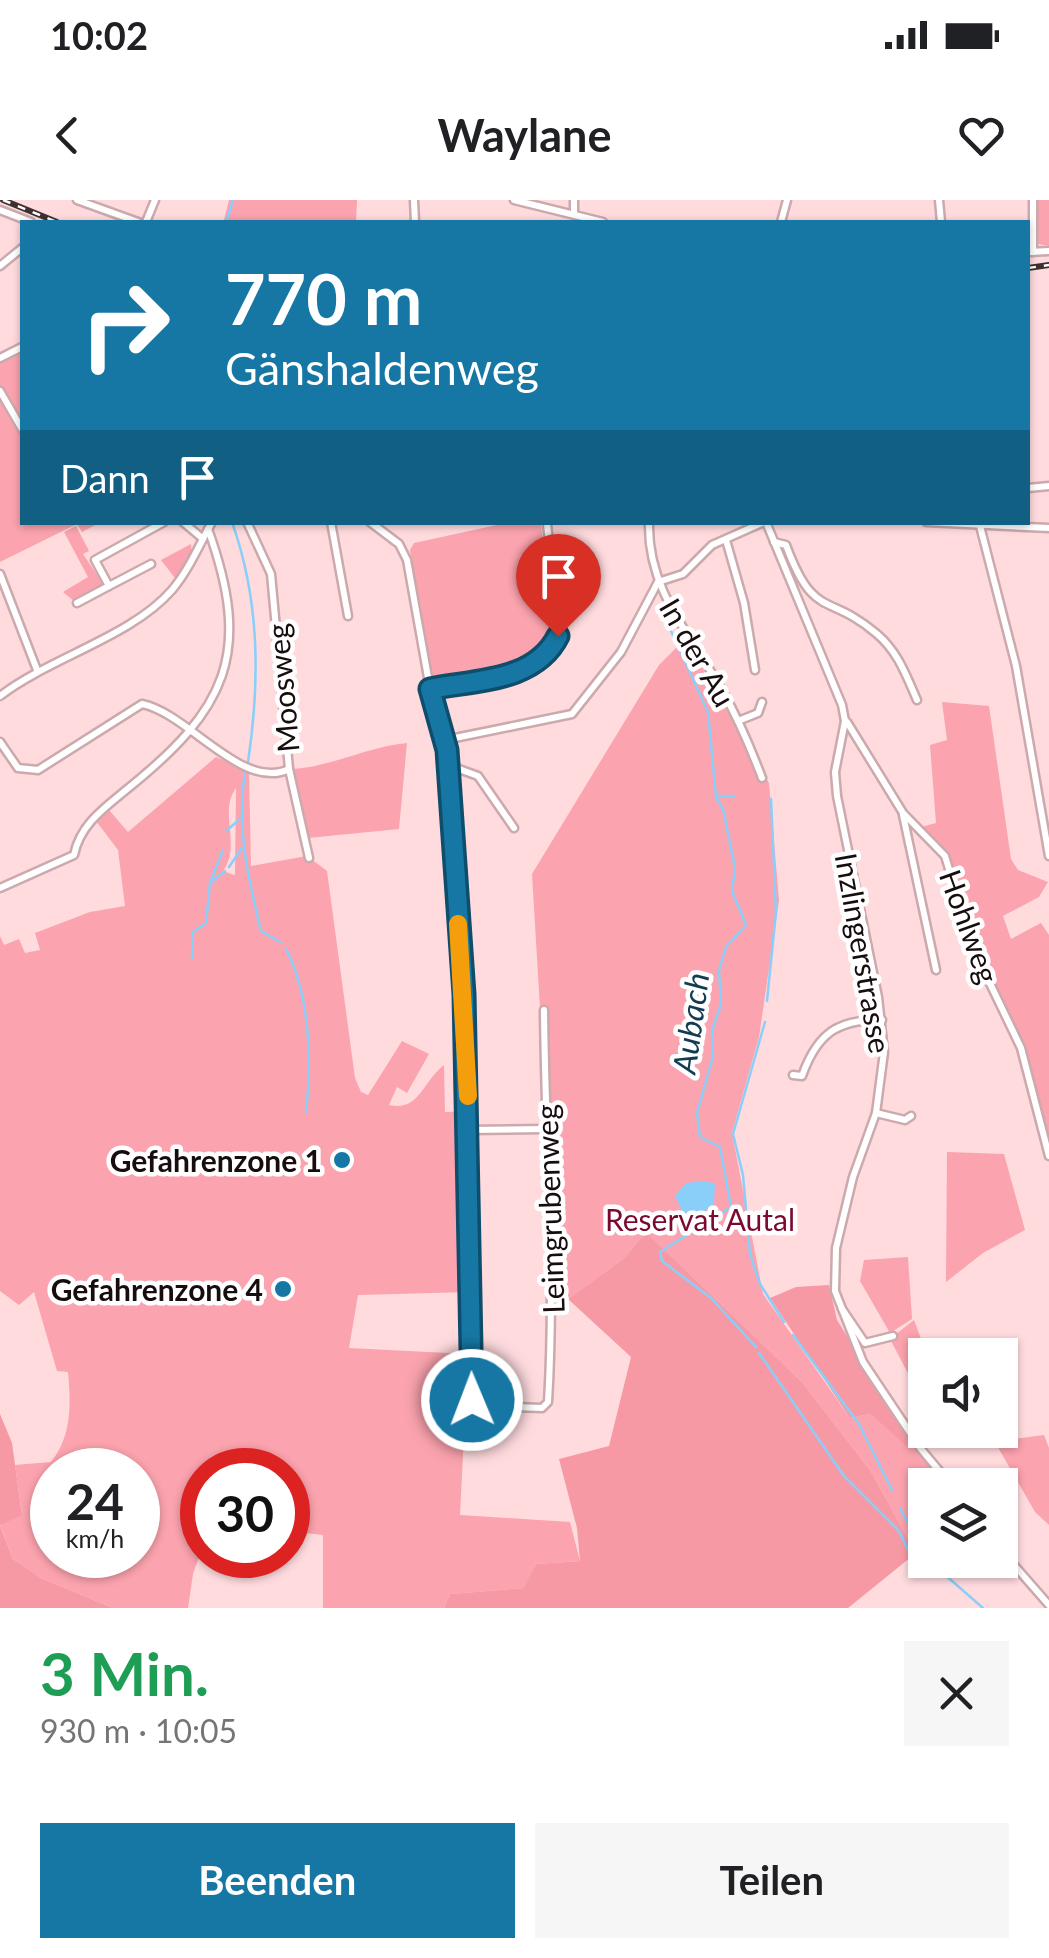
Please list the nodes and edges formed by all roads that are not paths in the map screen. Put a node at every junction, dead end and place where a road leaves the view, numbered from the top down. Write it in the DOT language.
graph roads {
  1 [pos="514,200"];
  2 [pos="574,200"];
  3 [pos="1032,200"];
  4 [pos="81,201"];
  5 [pos="0,210"];
  6 [pos="574,212"];
  7 [pos="26,220"];
  8 [pos="133,220"];
  9 [pos="596,220"];
  10 [pos="20,250"];
  11 [pos="1030,252"];
  12 [pos="1049,252"];
  13 [pos="0,266"];
  14 [pos="0,391"];
  15 [pos="20,426"];
  16 [pos="159,525"];
  17 [pos="187,525"];
  18 [pos="248,525"];
  19 [pos="332,525"];
  20 [pos="374,525"];
  21 [pos="546,525"];
  22 [pos="649,525"];
  23 [pos="758,525"];
  24 [pos="766,525"];
  25 [pos="980,525"];
  26 [pos="1007,525"];
  27 [pos="210,526"];
  28 [pos="1049,528"];
  29 [pos="202,538"];
  30 [pos="726,540"];
  31 [pos="774,542"];
  32 [pos="150,564"];
  33 [pos="0,574"];
  34 [pos="658,582"];
  35 [pos="109,586"];
  36 [pos="77,604"];
  37 [pos="348,616"];
  38 [pos="37,670"];
  39 [pos="755,670"];
  40 [pos="430,689"];
  41 [pos="0,696"];
  42 [pos="917,700"];
  43 [pos="762,702"];
  44 [pos="738,721"];
  45 [pos="846,722"];
  46 [pos="194,730"];
  47 [pos="445,740"];
  48 [pos="0,742"];
  49 [pos="448,765"];
  50 [pos="289,768"];
  51 [pos="762,778"];
  52 [pos="902,813"];
  53 [pos="514,828"];
  54 [pos="1049,856"];
  55 [pos="310,858"];
  56 [pos="0,888"];
  57 [pos="936,970"];
  58 [pos="544,1010"];
  59 [pos="882,1020"];
  60 [pos="793,1075"];
  61 [pos="876,1112"];
  62 [pos="911,1116"];
  63 [pos="468,1130"];
  64 [pos="545,1130"];
  65 [pos="1049,1156"];
  66 [pos="842,1309"];
  67 [pos="892,1336"];
  68 [pos="940,1468"];
  69 [pos="1018,1569"];
  70 [pos="1047,1599"];
  1 -- 6 [label="street"];
  2 -- 6 [label="street"];
  3 -- 11 [label="street"];
  4 -- 8 [label="street"];
  5 -- 7 [label="street"];
  6 -- 9 [label="street"];
  10 -- 13 [label="street"];
  11 -- 12 [label="street"];
  14 -- 15 [label="street"];
  16 -- 35 [label="street"];
  17 -- 29 [label="street"];
  18 -- 50 [label="street, Moosweg"];
  19 -- 37 [label="street"];
  20 -- 40 [label="street"];
  21 -- 40 [label="street"];
  22 -- 34 [label="street"];
  23 -- 30 [label="street"];
  24 -- 31 [label="street"];
  25 -- 54 [label="street"];
  26 -- 28 [label="street"];
  27 -- 29 [label="street"];
  27 -- 46 [label="street"];
  29 -- 38 [label="street"];
  30 -- 34 [label="street"];
  30 -- 39 [label="street"];
  31 -- 42 [label="street"];
  31 -- 45 [label="street"];
  32 -- 35 [label="street"];
  33 -- 38 [label="street"];
  34 -- 44 [label="street, In der Au"];
  34 -- 47 [label="street"];
  35 -- 36 [label="street"];
  38 -- 41 [label="street"];
  40 -- 47 [label="street"];
  43 -- 44 [label="street, In der Au"];
  44 -- 51 [label="street, In der Au"];
  45 -- 52 [label="street, Hohlweg"];
  45 -- 59 [label="street, Inzlingerstrasse"];
  46 -- 48 [label="street"];
  46 -- 50 [label="street"];
  46 -- 56 [label="street"];
  47 -- 49 [label="street"];
  49 -- 53 [label="street"];
  49 -- 63 [label="street"];
  50 -- 55 [label="street, Moosweg"];
  52 -- 57 [label="street"];
  52 -- 65 [label="street, Hohlweg"];
  58 -- 64 [label="street, Leimgrubenweg"];
  59 -- 60 [label="street"];
  59 -- 61 [label="street, Inzlingerstrasse"];
  61 -- 62 [label="street"];
  61 -- 68 [label="street, Inzlingerstrasse"];
  63 -- 64 [label="street"];
  63 -- 64 [label="street, Leimgrubenweg"];
  66 -- 67 [label="street"];
  69 -- 70 [label="street"];
}
